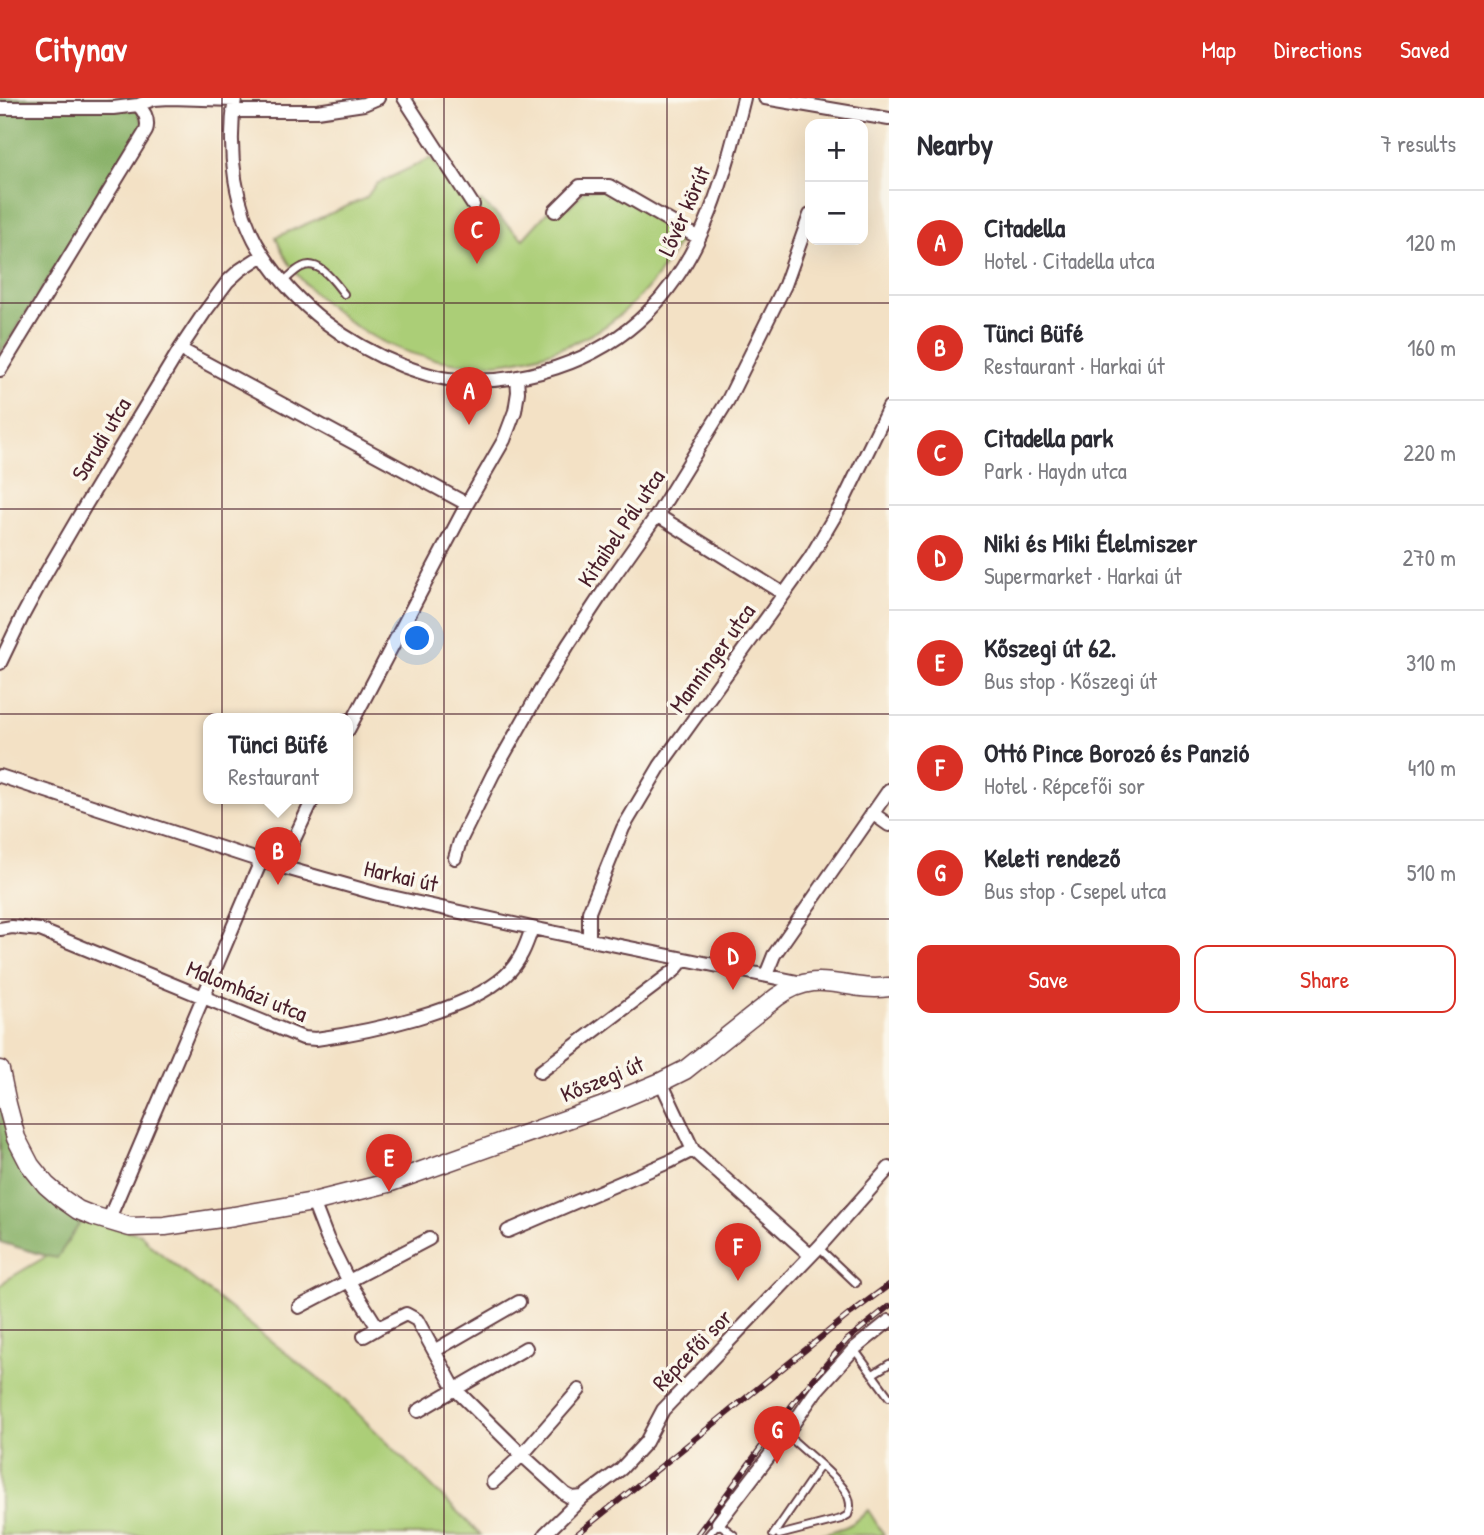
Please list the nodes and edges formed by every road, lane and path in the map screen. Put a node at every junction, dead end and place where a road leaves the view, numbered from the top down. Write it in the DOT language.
graph roads {
  1 [pos="378,98"];
  2 [pos="404,98"];
  3 [pos="744,98"];
  4 [pos="765,98"];
  5 [pos="155,99"];
  6 [pos="234,103"];
  7 [pos="138,105"];
  8 [pos="0,108"];
  9 [pos="841,111"];
  10 [pos="839,119"];
  11 [pos="889,119"];
  12 [pos="472,205"];
  13 [pos="555,211"];
  14 [pos="805,229"];
  15 [pos="699,239"];
  16 [pos="263,255"];
  17 [pos="283,282"];
  18 [pos="344,294"];
  19 [pos="180,349"];
  20 [pos="0,370"];
  21 [pos="517,377"];
  22 [pos="889,407"];
  23 [pos="467,505"];
  24 [pos="657,515"];
  25 [pos="784,594"];
  26 [pos="0,663"];
  27 [pos="353,721"];
  28 [pos="0,776"];
  29 [pos="889,790"];
  30 [pos="311,804"];
  31 [pos="872,813"];
  32 [pos="889,824"];
  33 [pos="455,858"];
  34 [pos="261,861"];
  35 [pos="281,867"];
  36 [pos="0,929"];
  37 [pos="533,929"];
  38 [pos="589,940"];
  39 [pos="683,960"];
  40 [pos="766,975"];
  41 [pos="802,984"];
  42 [pos="889,987"];
  43 [pos="204,997"];
  44 [pos="0,1070"];
  45 [pos="540,1072"];
  46 [pos="661,1082"];
  47 [pos="693,1150"];
  48 [pos="889,1168"];
  49 [pos="313,1202"];
  50 [pos="108,1221"];
  51 [pos="508,1231"];
  52 [pos="429,1239"];
  53 [pos="815,1251"];
  54 [pos="348,1280"];
  55 [pos="856,1283"];
  56 [pos="519,1301"];
  57 [pos="299,1307"];
  58 [pos="889,1321"];
  59 [pos="378,1328"];
  60 [pos="364,1336"];
  61 [pos="439,1348"];
  62 [pos="526,1348"];
  63 [pos="854,1349"];
  64 [pos="889,1364"];
  65 [pos="873,1374"];
  66 [pos="455,1389"];
  67 [pos="579,1390"];
  68 [pos="889,1396"];
  69 [pos="418,1411"];
  70 [pos="786,1434"];
  71 [pos="522,1455"];
  72 [pos="821,1465"];
  73 [pos="493,1482"];
  74 [pos="583,1497"];
  75 [pos="718,1523"];
  76 [pos="545,1534"];
  77 [pos="708,1535"];
  78 [pos="734,1535"];
  79 [pos="773,1535"];
  80 [pos="779,1535"];
  1 -- 6 [label="street"];
  2 -- 12 [label="street"];
  3 -- 15 [label="street, Lővér körút"];
  4 -- 9 [label="street"];
  5 -- 6 [label="street"];
  5 -- 7 [label="street"];
  6 -- 16 [label="street, Lővér körút"];
  7 -- 8 [label="street"];
  7 -- 20 [label="street"];
  9 -- 10 [label="street"];
  9 -- 11 [label="street"];
  13 -- 15 [label="street"];
  14 -- 24 [label="street, Kitaibel Pál utca"];
  15 -- 21 [label="street, Lővér körút"];
  16 -- 17 [label="street, Lővér körút"];
  16 -- 19 [label="street, Sarudi utca"];
  17 -- 18 [label="lane"];
  17 -- 21 [label="street, Lővér körút"];
  19 -- 23 [label="street"];
  19 -- 26 [label="street, Sarudi utca"];
  21 -- 23 [label="street"];
  22 -- 25 [label="street, Manninger utca"];
  23 -- 27 [label="street"];
  24 -- 25 [label="street"];
  24 -- 33 [label="street, Kitaibel Pál utca"];
  25 -- 38 [label="street, Manninger utca"];
  28 -- 34 [label="street, Harkai út"];
  29 -- 31 [label="street"];
  30 -- 35 [label="street"];
  31 -- 32 [label="street"];
  31 -- 40 [label="street"];
  34 -- 35 [label="street, Harkai út"];
  34 -- 43 [label="street"];
  35 -- 37 [label="street, Harkai út"];
  36 -- 43 [label="street, Malomházi utca"];
  37 -- 38 [label="street, Harkai út"];
  37 -- 43 [label="street, Malomházi utca"];
  38 -- 39 [label="street, Harkai út"];
  39 -- 40 [label="street, Harkai út"];
  39 -- 45 [label="street"];
  40 -- 41 [label="street, Harkai út"];
  41 -- 42 [label="main road, Kőszegi út"];
  41 -- 46 [label="main road, Kőszegi út"];
  43 -- 50 [label="street"];
  44 -- 50 [label="main road, Kőszegi út"];
  46 -- 47 [label="street"];
  46 -- 49 [label="main road, Kőszegi út"];
  47 -- 51 [label="street"];
  47 -- 53 [label="street"];
  48 -- 53 [label="street, Répcefői sor"];
  49 -- 50 [label="main road, Kőszegi út"];
  49 -- 54 [label="street"];
  52 -- 54 [label="street"];
  53 -- 55 [label="lane"];
  53 -- 74 [label="street, Répcefői sor"];
  54 -- 57 [label="street"];
  54 -- 59 [label="street"];
  56 -- 61 [label="street"];
  58 -- 63 [label="street"];
  59 -- 60 [label="street"];
  59 -- 61 [label="street"];
  61 -- 66 [label="street"];
  62 -- 66 [label="street"];
  63 -- 65 [label="lane"];
  63 -- 70 [label="street"];
  64 -- 65 [label="lane"];
  65 -- 68 [label="lane"];
  66 -- 69 [label="street"];
  66 -- 71 [label="street"];
  67 -- 71 [label="street"];
  70 -- 72 [label="lane"];
  70 -- 75 [label="street"];
  71 -- 73 [label="street"];
  71 -- 74 [label="street"];
  72 -- 79 [label="lane"];
  72 -- 80 [label="lane"];
  74 -- 76 [label="street, Répcefői sor"];
  75 -- 77 [label="lane"];
  75 -- 78 [label="lane"];
}
